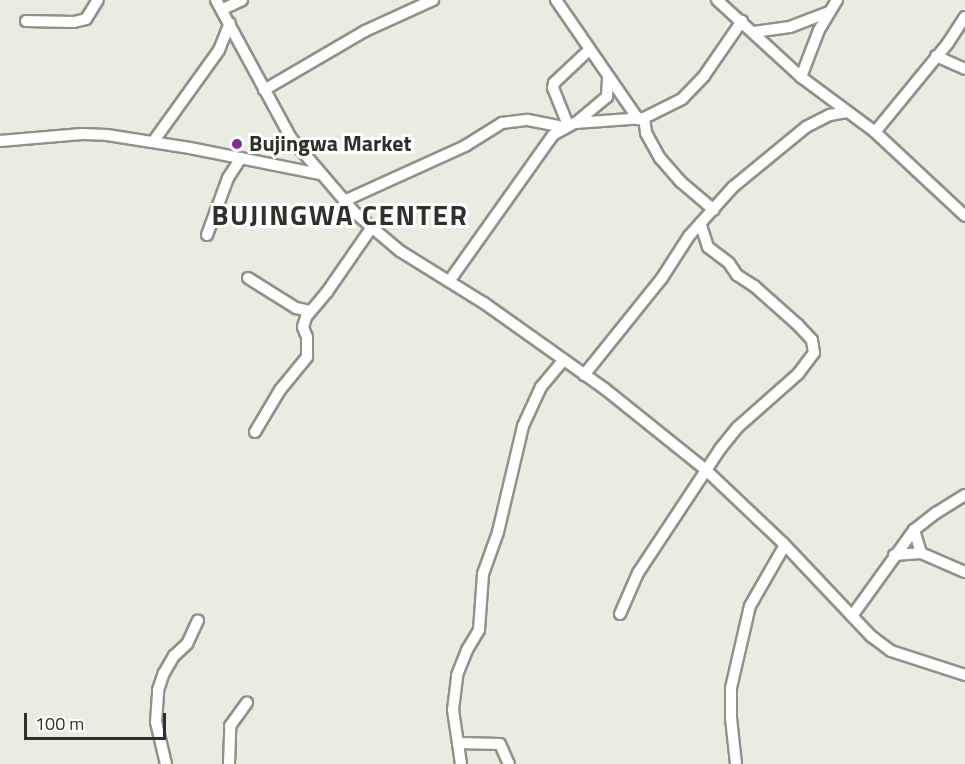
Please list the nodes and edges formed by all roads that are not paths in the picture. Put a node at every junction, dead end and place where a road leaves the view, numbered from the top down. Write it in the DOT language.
graph roads {
  1 [pos="98,0"];
  2 [pos="242,0"];
  3 [pos="433,0"];
  4 [pos="556,0"];
  5 [pos="717,0"];
  6 [pos="837,0"];
  7 [pos="219,4"];
  8 [pos="830,12"];
  9 [pos="965,17"];
  10 [pos="26,21"];
  11 [pos="742,21"];
  12 [pos="230,23"];
  13 [pos="754,32"];
  14 [pos="589,50"];
  15 [pos="936,56"];
  16 [pos="965,69"];
  17 [pos="801,76"];
  18 [pos="608,78"];
  19 [pos="264,90"];
  20 [pos="847,112"];
  21 [pos="641,118"];
  22 [pos="569,125"];
  23 [pos="875,132"];
  24 [pos="0,141"];
  25 [pos="153,142"];
  26 [pos="241,158"];
  27 [pos="320,174"];
  28 [pos="344,201"];
  29 [pos="714,210"];
  30 [pos="965,216"];
  31 [pos="700,224"];
  32 [pos="372,228"];
  33 [pos="207,235"];
  34 [pos="248,278"];
  35 [pos="450,280"];
  36 [pos="310,311"];
  37 [pos="564,360"];
  38 [pos="584,375"];
  39 [pos="255,432"];
  40 [pos="706,470"];
  41 [pos="965,495"];
  42 [pos="914,530"];
  43 [pos="785,545"];
  44 [pos="921,553"];
  45 [pos="894,555"];
  46 [pos="965,572"];
  47 [pos="620,614"];
  48 [pos="852,616"];
  49 [pos="198,620"];
  50 [pos="965,675"];
  51 [pos="247,703"];
  52 [pos="458,743"];
  53 [pos="166,764"];
  54 [pos="229,764"];
  55 [pos="461,764"];
  56 [pos="508,764"];
  57 [pos="736,764"];
  1 -- 10 [label="street"];
  2 -- 7 [label="street"];
  3 -- 19 [label="street"];
  4 -- 14 [label="street"];
  5 -- 11 [label="street"];
  6 -- 8 [label="street"];
  7 -- 12 [label="street"];
  8 -- 13 [label="street"];
  8 -- 17 [label="street"];
  9 -- 15 [label="street"];
  11 -- 13 [label="street"];
  11 -- 21 [label="street"];
  12 -- 19 [label="street"];
  12 -- 25 [label="street"];
  13 -- 17 [label="street"];
  14 -- 18 [label="street"];
  14 -- 22 [label="street"];
  15 -- 16 [label="street"];
  15 -- 23 [label="street"];
  17 -- 20 [label="street"];
  18 -- 21 [label="street"];
  18 -- 22 [label="street"];
  19 -- 27 [label="street"];
  20 -- 23 [label="street"];
  20 -- 29 [label="street"];
  21 -- 22 [label="street"];
  21 -- 29 [label="street"];
  22 -- 28 [label="street"];
  22 -- 35 [label="street"];
  23 -- 30 [label="street"];
  24 -- 25 [label="street"];
  25 -- 26 [label="street"];
  26 -- 27 [label="street"];
  26 -- 33 [label="street"];
  27 -- 28 [label="street"];
  28 -- 32 [label="street"];
  29 -- 31 [label="street"];
  31 -- 38 [label="street"];
  31 -- 40 [label="street"];
  32 -- 35 [label="street"];
  32 -- 36 [label="street"];
  34 -- 36 [label="street"];
  35 -- 37 [label="street"];
  36 -- 39 [label="street"];
  37 -- 38 [label="street"];
  37 -- 52 [label="street"];
  38 -- 40 [label="street"];
  40 -- 43 [label="street"];
  40 -- 47 [label="street"];
  41 -- 42 [label="street"];
  42 -- 44 [label="street"];
  42 -- 45 [label="street"];
  43 -- 48 [label="street"];
  43 -- 57 [label="street"];
  44 -- 45 [label="street"];
  44 -- 46 [label="street"];
  45 -- 48 [label="street"];
  48 -- 50 [label="street"];
  49 -- 53 [label="street"];
  51 -- 54 [label="street"];
  52 -- 55 [label="street"];
  52 -- 56 [label="street"];
}
